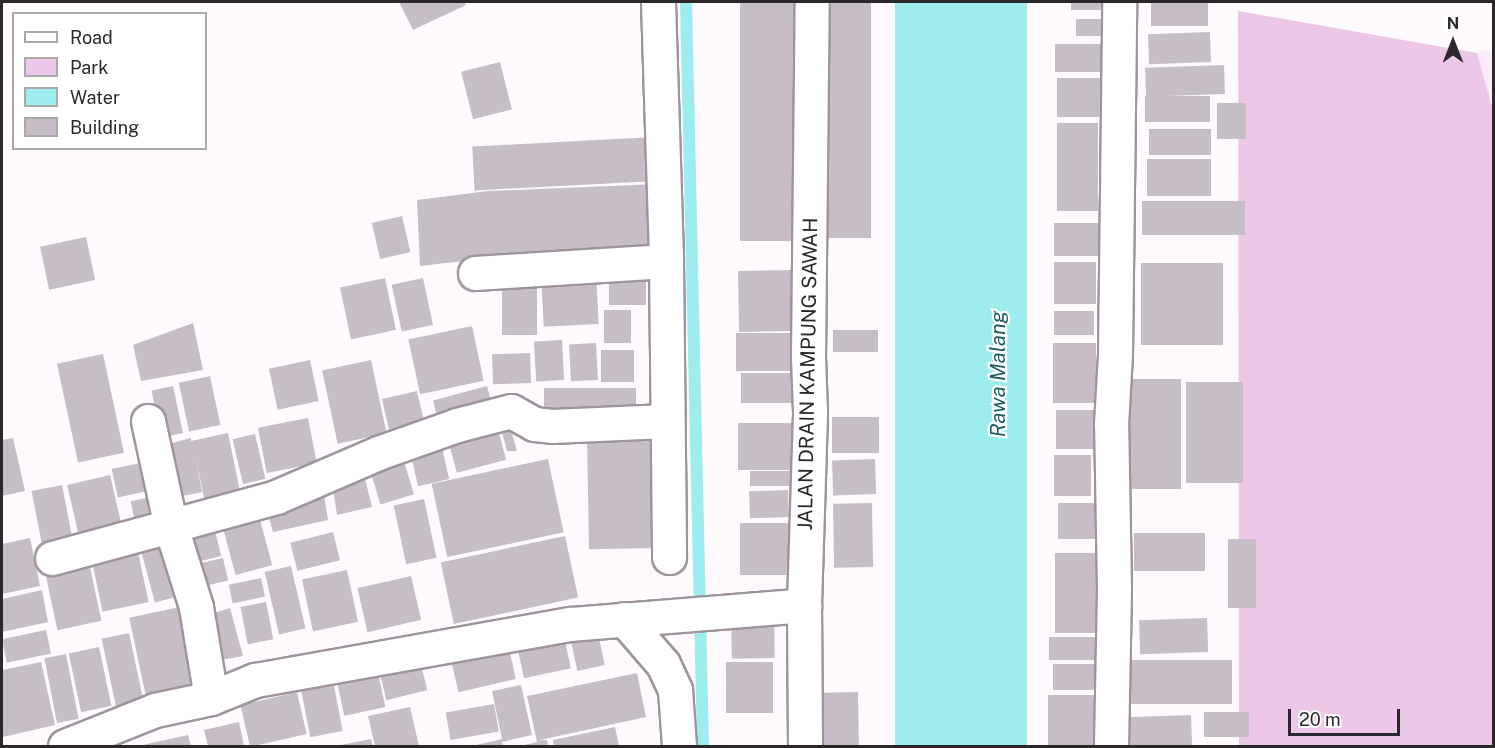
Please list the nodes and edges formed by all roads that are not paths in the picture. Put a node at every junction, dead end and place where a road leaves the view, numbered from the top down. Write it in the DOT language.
graph roads {
  1 [pos="658,2"];
  2 [pos="812,2"];
  3 [pos="1119,2"];
  4 [pos="666,261"];
  5 [pos="475,273"];
  6 [pos="148,422"];
  7 [pos="666,422"];
  8 [pos="171,526"];
  9 [pos="669,556"];
  10 [pos="52,558"];
  11 [pos="804,605"];
  12 [pos="624,619"];
  13 [pos="211,698"];
  14 [pos="65,747"];
  15 [pos="679,747"];
  16 [pos="805,747"];
  17 [pos="1111,747"];
  1 -- 4 [label="street"];
  2 -- 11 [label="street, JALAN DRAIN KAMPUNG SAWAH"];
  3 -- 17 [label="street"];
  4 -- 5 [label="street"];
  4 -- 7 [label="street"];
  6 -- 8 [label="street"];
  7 -- 8 [label="street"];
  7 -- 9 [label="street"];
  8 -- 10 [label="street"];
  8 -- 13 [label="street"];
  11 -- 12 [label="street"];
  11 -- 16 [label="street, JALAN DRAIN KAMPUNG SAWAH"];
  12 -- 13 [label="street"];
  12 -- 15 [label="street"];
  13 -- 14 [label="street"];
}
